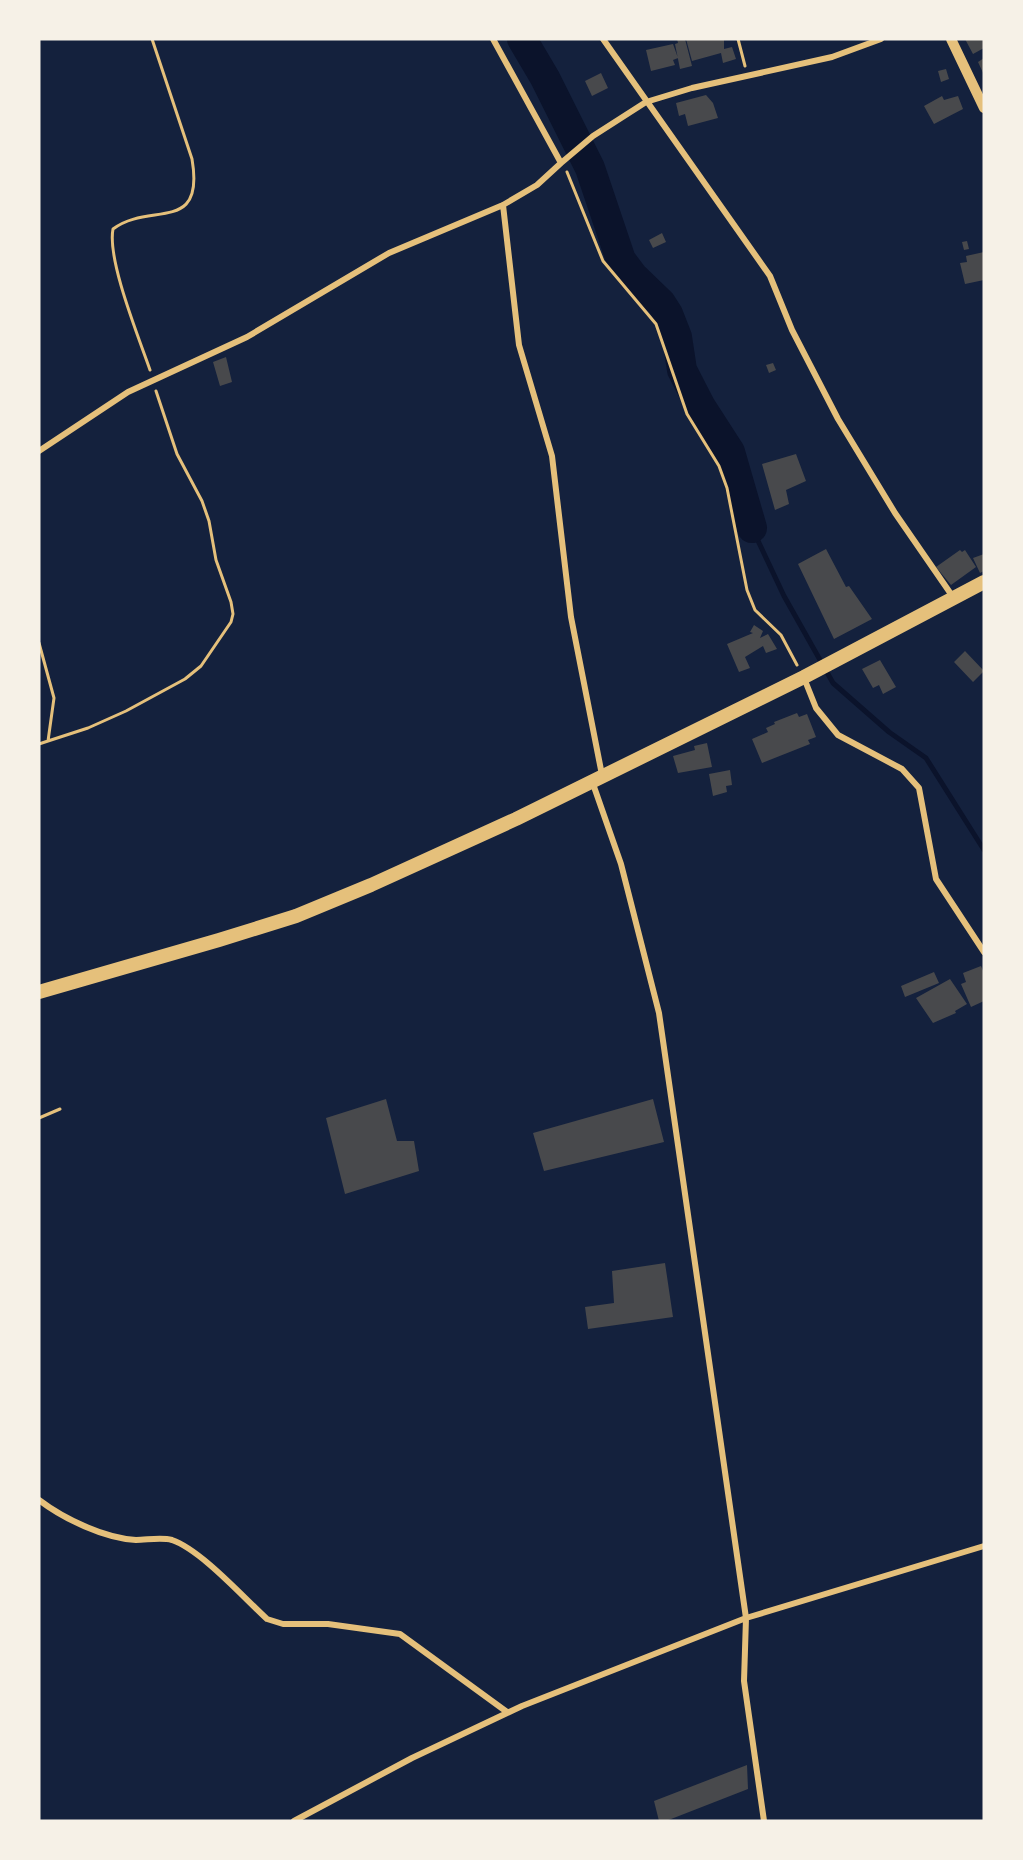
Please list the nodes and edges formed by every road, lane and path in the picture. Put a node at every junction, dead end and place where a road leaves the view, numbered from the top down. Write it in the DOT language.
graph roads {
  1 [pos="152,39"];
  2 [pos="493,39"];
  3 [pos="603,39"];
  4 [pos="738,39"];
  5 [pos="881,39"];
  6 [pos="951,39"];
  7 [pos="747,76"];
  8 [pos="646,102"];
  9 [pos="984,108"];
  10 [pos="561,163"];
  11 [pos="502,205"];
  12 [pos="152,379"];
  13 [pos="39,451"];
  14 [pos="984,582"];
  15 [pos="953,597"];
  16 [pos="39,643"];
  17 [pos="807,675"];
  18 [pos="48,741"];
  19 [pos="39,744"];
  20 [pos="597,777"];
  21 [pos="984,952"];
  22 [pos="39,992"];
  23 [pos="60,1109"];
  24 [pos="39,1118"];
  25 [pos="39,1500"];
  26 [pos="984,1546"];
  27 [pos="746,1618"];
  28 [pos="507,1712"];
  29 [pos="294,1821"];
  30 [pos="764,1821"];
  1 -- 12 [label="path"];
  2 -- 10 [label="street"];
  3 -- 8 [label="street"];
  4 -- 7 [label="path"];
  5 -- 7 [label="street"];
  6 -- 9 [label="street"];
  7 -- 8 [label="street"];
  8 -- 10 [label="street"];
  8 -- 15 [label="street"];
  10 -- 11 [label="street"];
  10 -- 17 [label="path"];
  11 -- 12 [label="street"];
  11 -- 20 [label="street"];
  12 -- 13 [label="street"];
  12 -- 18 [label="path"];
  14 -- 15 [label="main road"];
  15 -- 17 [label="main road"];
  16 -- 18 [label="path"];
  17 -- 20 [label="main road"];
  17 -- 21 [label="street"];
  18 -- 19 [label="path"];
  20 -- 22 [label="main road"];
  20 -- 27 [label="street"];
  23 -- 24 [label="path"];
  25 -- 28 [label="street"];
  26 -- 27 [label="street"];
  27 -- 28 [label="street"];
  27 -- 30 [label="street"];
  28 -- 29 [label="street"];
}
